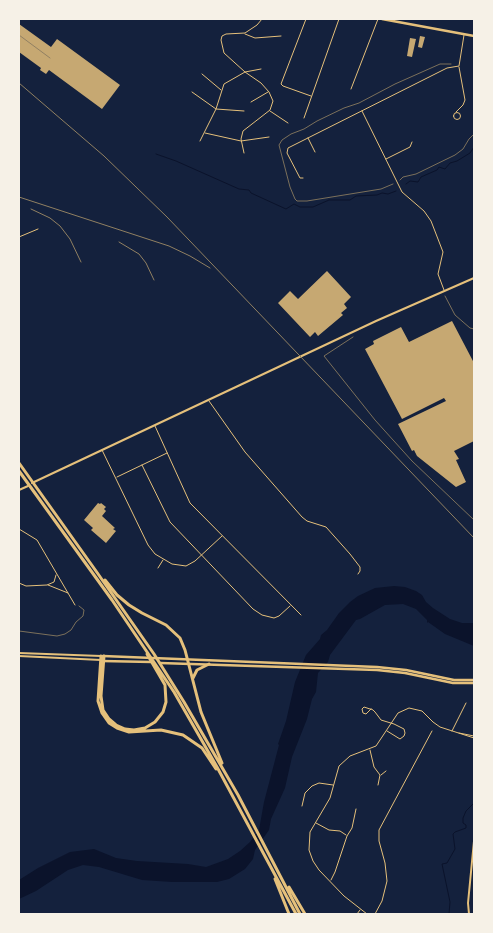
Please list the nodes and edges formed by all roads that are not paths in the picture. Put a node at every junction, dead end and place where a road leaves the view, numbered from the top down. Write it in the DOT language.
graph roads {
  1 [pos="262,19"];
  2 [pos="306,19"];
  3 [pos="339,19"];
  4 [pos="380,19"];
  5 [pos="389,19"];
  6 [pos="244,33"];
  7 [pos="465,35"];
  8 [pos="281,36"];
  9 [pos="474,36"];
  10 [pos="459,66"];
  11 [pos="262,69"];
  12 [pos="245,72"];
  13 [pos="202,74"];
  14 [pos="351,89"];
  15 [pos="222,90"];
  16 [pos="192,92"];
  17 [pos="269,92"];
  18 [pos="312,96"];
  19 [pos="251,102"];
  20 [pos="216,109"];
  21 [pos="244,111"];
  22 [pos="269,111"];
  23 [pos="362,111"];
  24 [pos="456,112"];
  25 [pos="304,118"];
  26 [pos="288,123"];
  27 [pos="204,133"];
  28 [pos="269,137"];
  29 [pos="308,138"];
  30 [pos="200,141"];
  31 [pos="241,141"];
  32 [pos="412,142"];
  33 [pos="315,152"];
  34 [pos="244,153"];
  35 [pos="386,159"];
  36 [pos="303,178"];
  37 [pos="38,229"];
  38 [pos="19,237"];
  39 [pos="474,278"];
  40 [pos="443,291"];
  41 [pos="209,401"];
  42 [pos="155,426"];
  43 [pos="102,450"];
  44 [pos="168,453"];
  45 [pos="19,463"];
  46 [pos="142,465"];
  47 [pos="19,471"];
  48 [pos="116,478"];
  49 [pos="19,490"];
  50 [pos="19,529"];
  51 [pos="223,535"];
  52 [pos="84,553"];
  53 [pos="202,555"];
  54 [pos="163,560"];
  55 [pos="158,568"];
  56 [pos="57,573"];
  57 [pos="358,574"];
  58 [pos="19,583"];
  59 [pos="47,585"];
  60 [pos="68,593"];
  61 [pos="75,605"];
  62 [pos="290,605"];
  63 [pos="301,616"];
  64 [pos="150,654"];
  65 [pos="19,655"];
  66 [pos="102,658"];
  67 [pos="188,659"];
  68 [pos="189,664"];
  69 [pos="209,664"];
  70 [pos="259,664"];
  71 [pos="156,666"];
  72 [pos="357,668"];
  73 [pos="474,680"];
  74 [pos="193,681"];
  75 [pos="474,683"];
  76 [pos="466,703"];
  77 [pos="371,709"];
  78 [pos="391,723"];
  79 [pos="386,731"];
  80 [pos="432,731"];
  81 [pos="452,732"];
  82 [pos="474,737"];
  83 [pos="370,750"];
  84 [pos="386,771"];
  85 [pos="380,775"];
  86 [pos="228,778"];
  87 [pos="333,785"];
  88 [pos="378,785"];
  89 [pos="227,786"];
  90 [pos="302,806"];
  91 [pos="356,809"];
  92 [pos="315,822"];
  93 [pos="347,836"];
  94 [pos="474,841"];
  95 [pos="271,857"];
  96 [pos="268,863"];
  97 [pos="331,880"];
  98 [pos="360,910"];
  99 [pos="289,914"];
  100 [pos="296,914"];
  101 [pos="300,914"];
  102 [pos="305,914"];
  103 [pos="357,914"];
  104 [pos="367,914"];
  105 [pos="375,914"];
  106 [pos="469,914"];
  1 -- 6 [label="street"];
  2 -- 18 [label="street"];
  3 -- 18 [label="street"];
  4 -- 5 [label="main road"];
  4 -- 14 [label="street"];
  5 -- 7 [label="main road"];
  6 -- 8 [label="street"];
  6 -- 12 [label="street"];
  7 -- 9 [label="main road"];
  7 -- 10 [label="street"];
  10 -- 23 [label="street"];
  10 -- 24 [label="street"];
  11 -- 12 [label="street"];
  12 -- 15 [label="street"];
  12 -- 17 [label="street"];
  13 -- 15 [label="street"];
  15 -- 20 [label="street"];
  16 -- 20 [label="street"];
  17 -- 19 [label="street"];
  17 -- 22 [label="street"];
  18 -- 25 [label="street"];
  20 -- 21 [label="street"];
  20 -- 27 [label="street"];
  22 -- 26 [label="street"];
  22 -- 31 [label="street"];
  23 -- 29 [label="street"];
  23 -- 35 [label="street"];
  27 -- 30 [label="street"];
  27 -- 31 [label="street"];
  28 -- 31 [label="street"];
  29 -- 33 [label="street"];
  29 -- 36 [label="street"];
  31 -- 34 [label="street"];
  32 -- 35 [label="street"];
  35 -- 40 [label="street"];
  37 -- 38 [label="street"];
  39 -- 40 [label="main road"];
  40 -- 41 [label="main road"];
  41 -- 42 [label="main road"];
  41 -- 57 [label="street"];
  42 -- 43 [label="main road"];
  42 -- 44 [label="street"];
  43 -- 48 [label="street"];
  43 -- 49 [label="main road"];
  44 -- 46 [label="street"];
  44 -- 51 [label="street"];
  45 -- 52 [label="highway"];
  46 -- 48 [label="street"];
  46 -- 53 [label="street"];
  47 -- 64 [label="highway"];
  48 -- 54 [label="street"];
  50 -- 56 [label="street"];
  51 -- 53 [label="street"];
  51 -- 62 [label="street"];
  52 -- 64 [label="highway"];
  52 -- 67 [label="highway"];
  53 -- 54 [label="street"];
  53 -- 62 [label="street"];
  54 -- 55 [label="street"];
  56 -- 59 [label="street"];
  56 -- 60 [label="street"];
  58 -- 59 [label="street"];
  59 -- 60 [label="street"];
  60 -- 61 [label="street"];
  62 -- 63 [label="street"];
  64 -- 71 [label="highway"];
  64 -- 86 [label="highway"];
  65 -- 66 [label="main road"];
  66 -- 67 [label="main road"];
  66 -- 68 [label="main road"];
  66 -- 71 [label="highway"];
  66 -- 89 [label="highway"];
  67 -- 68 [label="highway"];
  67 -- 70 [label="main road"];
  68 -- 69 [label="main road"];
  68 -- 74 [label="highway"];
  69 -- 70 [label="main road"];
  69 -- 74 [label="highway"];
  70 -- 72 [label="main road"];
  71 -- 89 [label="highway"];
  72 -- 73 [label="main road"];
  72 -- 75 [label="main road"];
  74 -- 86 [label="highway"];
  76 -- 81 [label="street"];
  77 -- 78 [label="street"];
  78 -- 79 [label="street"];
  78 -- 79 [label="street"];
  78 -- 81 [label="street"];
  79 -- 83 [label="street"];
  80 -- 105 [label="street"];
  81 -- 82 [label="street"];
  83 -- 85 [label="street"];
  83 -- 87 [label="street"];
  84 -- 85 [label="street"];
  85 -- 88 [label="street"];
  86 -- 95 [label="highway"];
  87 -- 90 [label="street"];
  87 -- 92 [label="street"];
  89 -- 96 [label="highway"];
  91 -- 93 [label="street"];
  92 -- 93 [label="street"];
  92 -- 97 [label="street"];
  93 -- 97 [label="street"];
  94 -- 106 [label="main road"];
  95 -- 101 [label="highway"];
  95 -- 102 [label="highway"];
  96 -- 99 [label="highway"];
  96 -- 100 [label="highway"];
  97 -- 98 [label="street"];
  98 -- 103 [label="street"];
  98 -- 104 [label="street"];
}
